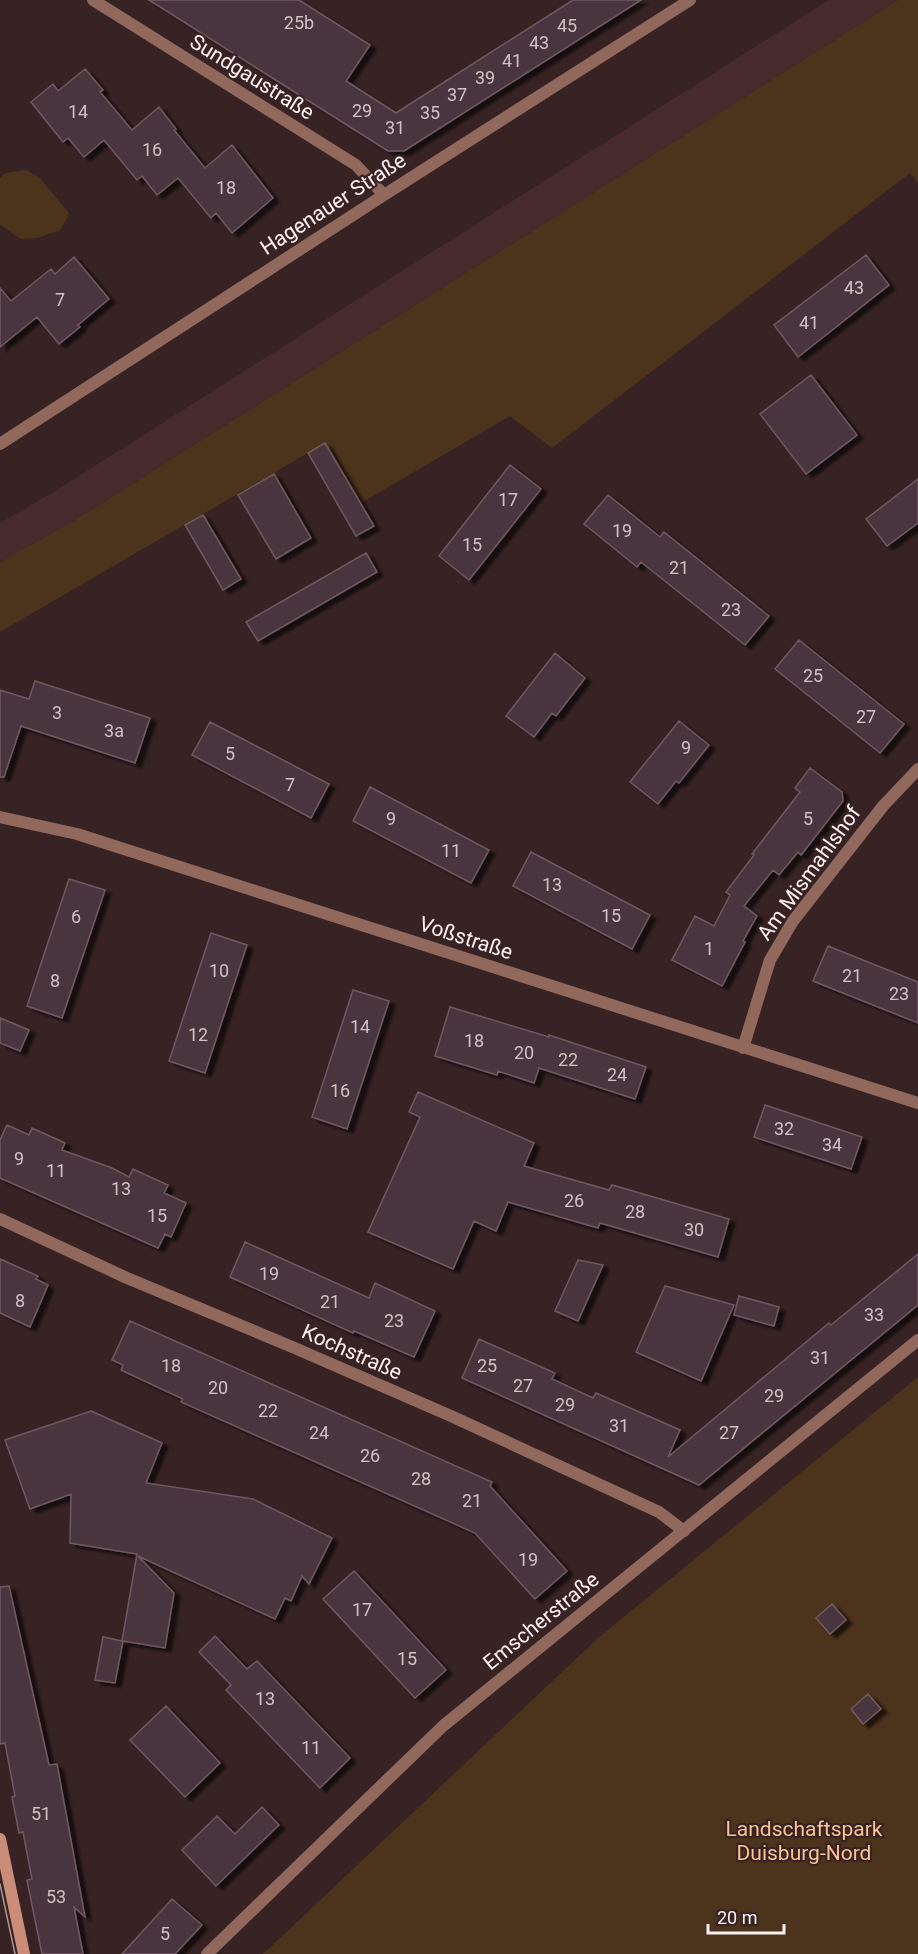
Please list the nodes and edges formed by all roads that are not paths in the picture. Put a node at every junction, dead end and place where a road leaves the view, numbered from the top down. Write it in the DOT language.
graph roads {
  1 [pos="93,0"];
  2 [pos="690,0"];
  3 [pos="384,195"];
  4 [pos="0,444"];
  5 [pos="918,769"];
  6 [pos="0,817"];
  7 [pos="743,1048"];
  8 [pos="918,1103"];
  9 [pos="0,1219"];
  10 [pos="918,1340"];
  11 [pos="684,1531"];
  12 [pos="0,1839"];
  13 [pos="24,1954"];
  14 [pos="207,1954"];
  1 -- 3 [label="street, Sundgaustraße"];
  2 -- 3 [label="street, Hagenauer Straße"];
  3 -- 4 [label="street, Hagenauer Straße"];
  5 -- 7 [label="street, Am Mismahlshof"];
  6 -- 7 [label="street, Voßstraße"];
  7 -- 8 [label="street, Voßstraße"];
  9 -- 11 [label="street, Kochstraße"];
  10 -- 11 [label="street, Emscherstraße"];
  11 -- 14 [label="street, Emscherstraße"];
  12 -- 13 [label="main road"];
}
